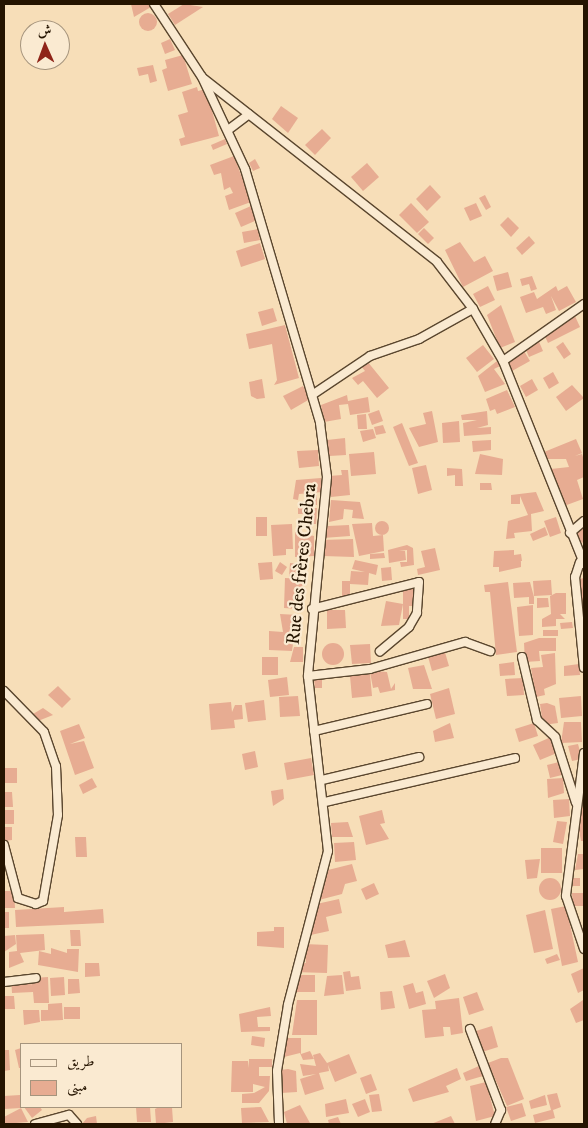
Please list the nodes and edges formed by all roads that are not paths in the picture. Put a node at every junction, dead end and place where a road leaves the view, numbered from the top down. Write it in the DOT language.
graph roads {
  1 [pos="154,4"];
  2 [pos="202,77"];
  3 [pos="249,114"];
  4 [pos="228,130"];
  5 [pos="584,304"];
  6 [pos="473,309"];
  7 [pos="503,361"];
  8 [pos="312,395"];
  9 [pos="584,520"];
  10 [pos="570,533"];
  11 [pos="582,563"];
  12 [pos="312,609"];
  13 [pos="380,651"];
  14 [pos="490,651"];
  15 [pos="522,657"];
  16 [pos="584,668"];
  17 [pos="308,676"];
  18 [pos="4,691"];
  19 [pos="427,704"];
  20 [pos="314,731"];
  21 [pos="584,753"];
  22 [pos="419,757"];
  23 [pos="515,758"];
  24 [pos="322,780"];
  25 [pos="325,802"];
  26 [pos="577,805"];
  27 [pos="4,845"];
  28 [pos="584,949"];
  29 [pos="36,978"];
  30 [pos="4,982"];
  31 [pos="470,1029"];
  32 [pos="35,1124"];
  33 [pos="78,1124"];
  34 [pos="279,1124"];
  35 [pos="495,1124"];
  1 -- 2 [label="street, Rue des frères Chebra"];
  2 -- 3 [label="street"];
  2 -- 4 [label="street, Rue des frères Chebra"];
  3 -- 4 [label="street"];
  3 -- 6 [label="street"];
  4 -- 8 [label="street, Rue des frères Chebra"];
  5 -- 7 [label="street"];
  6 -- 7 [label="street"];
  6 -- 8 [label="street"];
  7 -- 10 [label="street"];
  8 -- 12 [label="street, Rue des frères Chebra"];
  9 -- 10 [label="street"];
  10 -- 11 [label="street"];
  11 -- 16 [label="street"];
  12 -- 13 [label="street"];
  12 -- 17 [label="street, Rue des frères Chebra"];
  14 -- 17 [label="street"];
  15 -- 26 [label="street"];
  17 -- 20 [label="street, Rue des frères Chebra"];
  18 -- 27 [label="street"];
  19 -- 20 [label="street"];
  20 -- 24 [label="street, Rue des frères Chebra"];
  21 -- 26 [label="street"];
  22 -- 24 [label="street"];
  23 -- 25 [label="street"];
  24 -- 25 [label="street, Rue des frères Chebra"];
  25 -- 34 [label="street, Rue des frères Chebra"];
  26 -- 28 [label="street"];
  29 -- 30 [label="street"];
  31 -- 35 [label="street"];
  32 -- 33 [label="street"];
}
